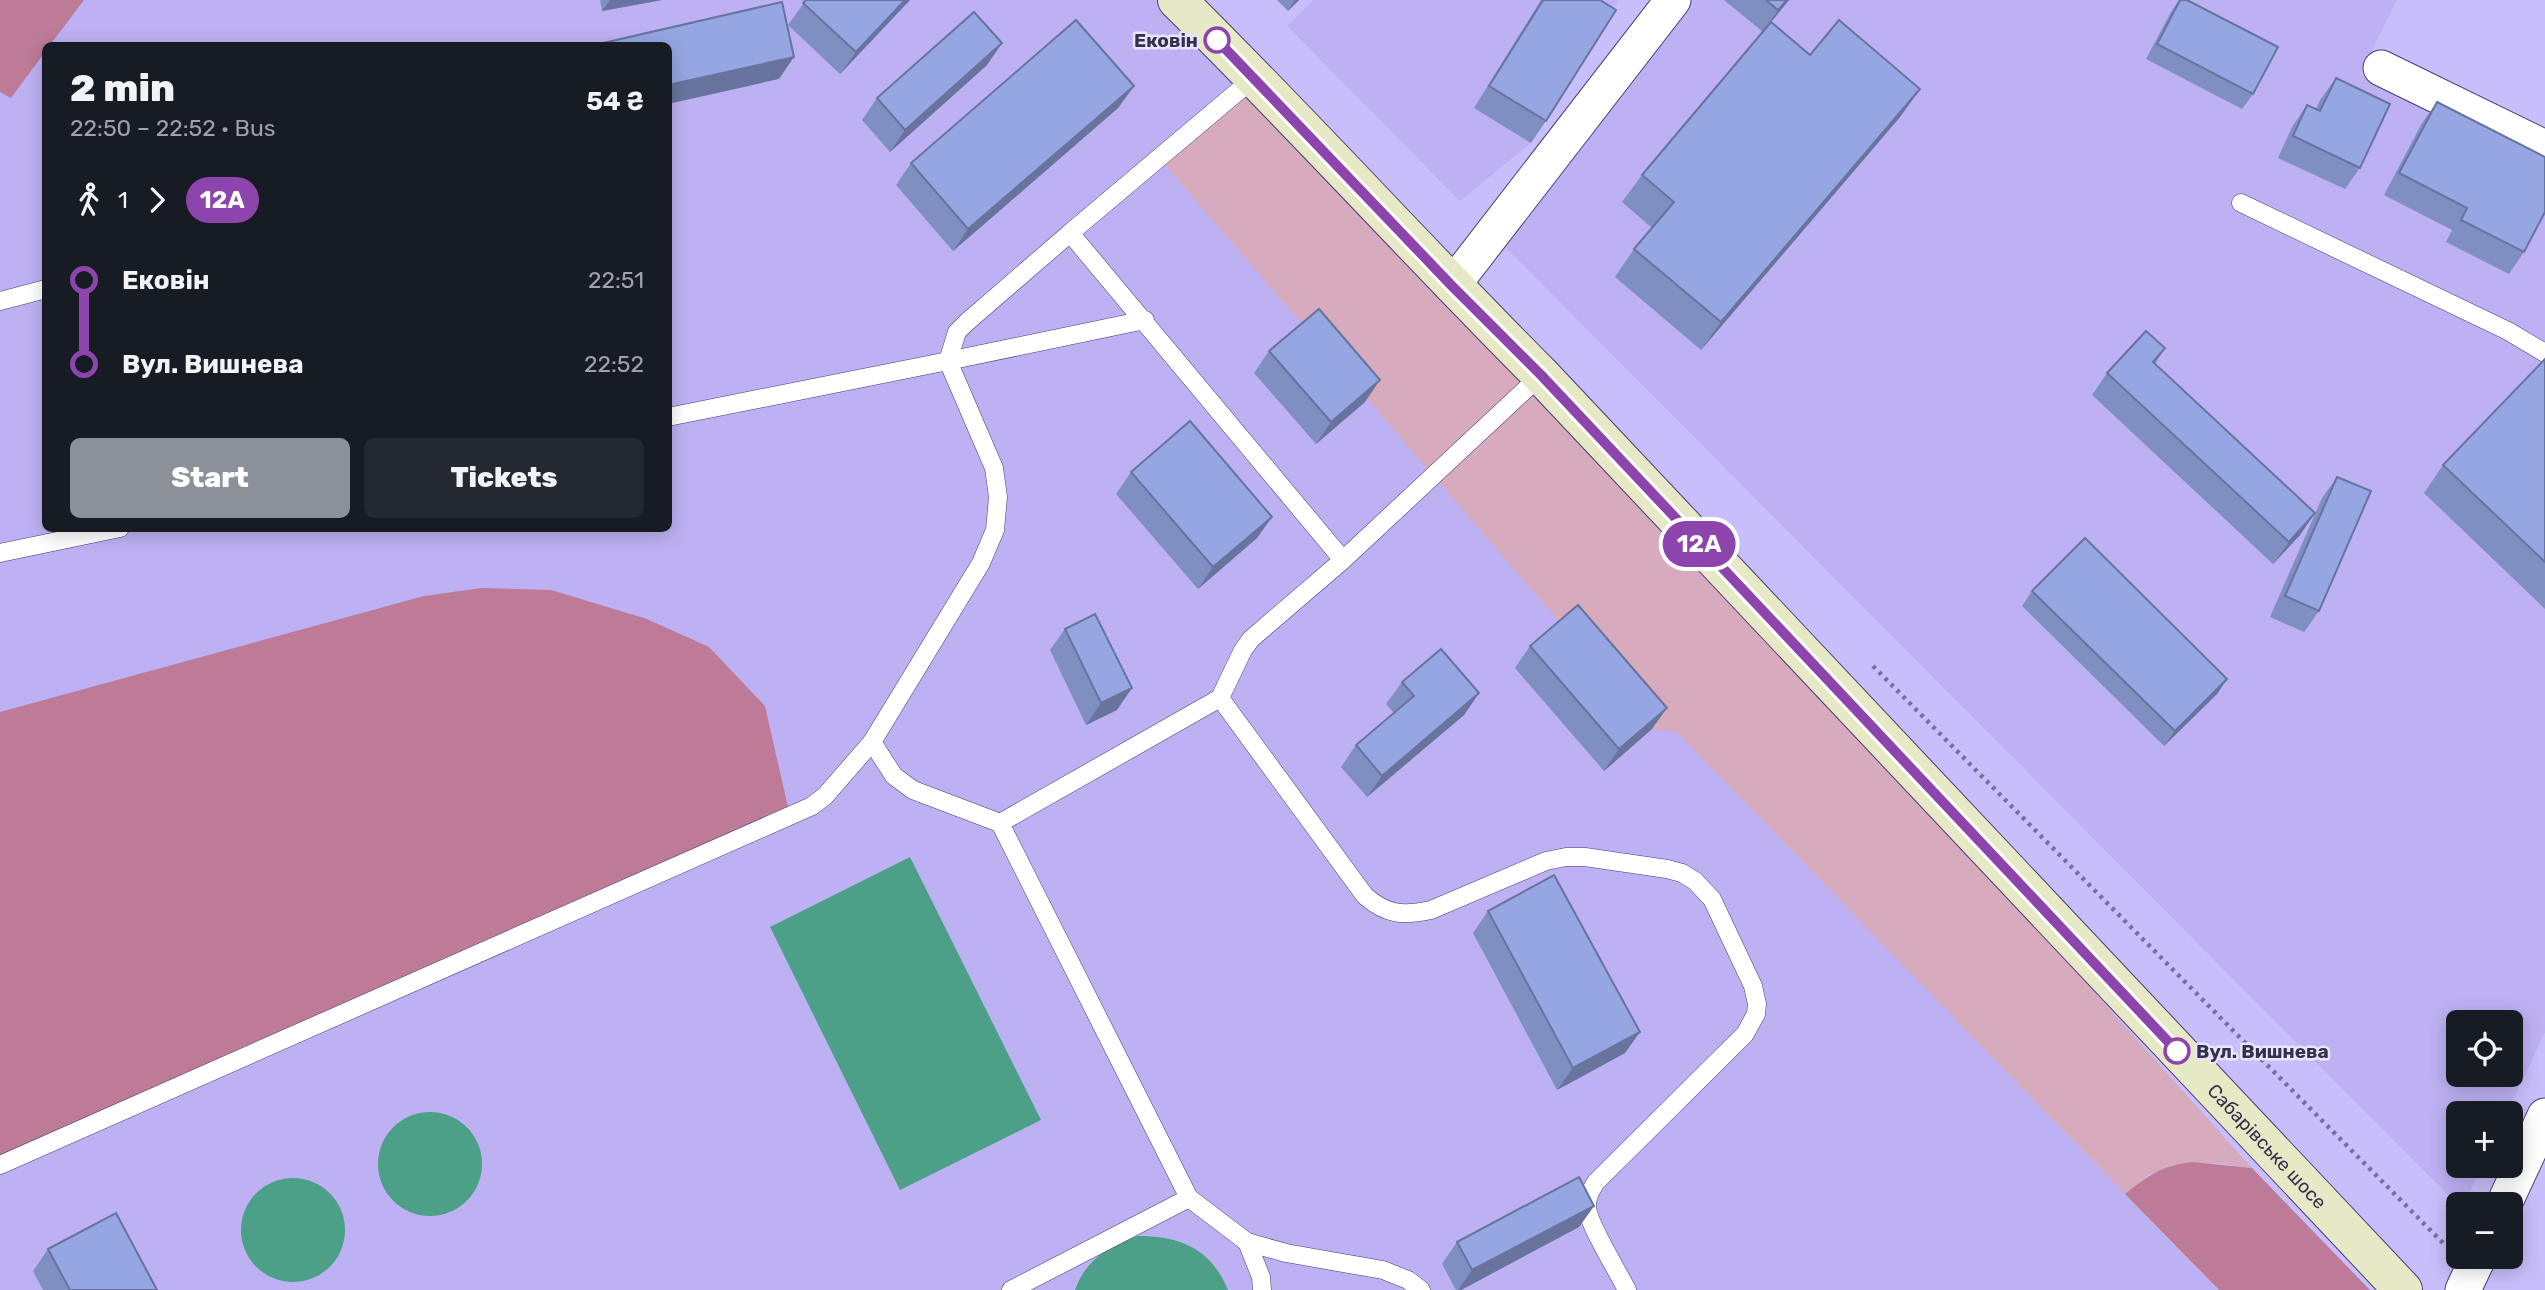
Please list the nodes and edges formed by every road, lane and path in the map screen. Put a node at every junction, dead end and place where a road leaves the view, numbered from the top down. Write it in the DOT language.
graph roads {
  1 [pos="1177,0"];
  2 [pos="1673,0"];
  3 [pos="2381,68"];
  4 [pos="1255,77"];
  5 [pos="2545,148"];
  6 [pos="2241,203"];
  7 [pos="1070,233"];
  8 [pos="1452,286"];
  9 [pos="42,290"];
  10 [pos="0,301"];
  11 [pos="1145,320"];
  12 [pos="2545,353"];
  13 [pos="948,361"];
  14 [pos="1541,375"];
  15 [pos="672,417"];
  16 [pos="101,532"];
  17 [pos="0,553"];
  18 [pos="1343,560"];
  19 [pos="1220,698"];
  20 [pos="872,742"];
  21 [pos="1000,823"];
  22 [pos="2545,1116"];
  23 [pos="0,1165"];
  24 [pos="2510,1192"];
  25 [pos="1189,1198"];
  26 [pos="1247,1242"];
  27 [pos="2473,1269"];
  28 [pos="1011,1290"];
  29 [pos="1262,1290"];
  30 [pos="1421,1290"];
  31 [pos="1627,1290"];
  32 [pos="2403,1290"];
  33 [pos="2463,1290"];
  1 -- 4 [label="street, Сабарівське шосе"];
  2 -- 8 [label="street"];
  3 -- 5 [label="street"];
  4 -- 7 [label="lane"];
  4 -- 8 [label="street, Сабарівське шосе"];
  6 -- 12 [label="lane"];
  7 -- 11 [label="lane"];
  7 -- 13 [label="lane"];
  8 -- 14 [label="street, Сабарівське шосе"];
  9 -- 10 [label="lane"];
  11 -- 13 [label="lane"];
  11 -- 18 [label="lane"];
  13 -- 15 [label="lane"];
  13 -- 20 [label="lane"];
  14 -- 18 [label="lane"];
  14 -- 32 [label="street, Сабарівське шосе"];
  16 -- 17 [label="lane"];
  18 -- 19 [label="lane"];
  19 -- 21 [label="lane"];
  19 -- 31 [label="lane"];
  20 -- 21 [label="lane"];
  20 -- 23 [label="lane"];
  21 -- 25 [label="lane"];
  22 -- 24 [label="street"];
  25 -- 26 [label="lane"];
  25 -- 28 [label="lane"];
  26 -- 29 [label="lane"];
  26 -- 30 [label="lane"];
  27 -- 33 [label="street"];
}
